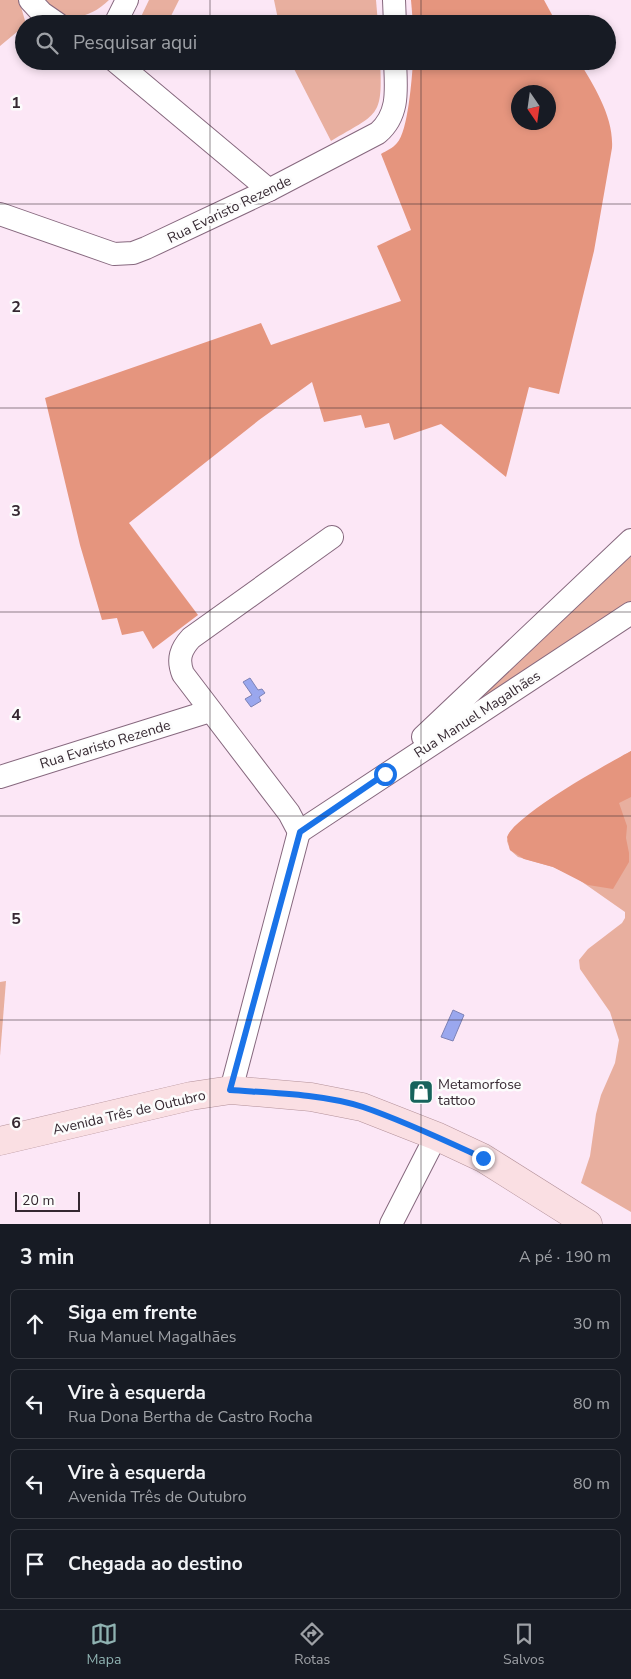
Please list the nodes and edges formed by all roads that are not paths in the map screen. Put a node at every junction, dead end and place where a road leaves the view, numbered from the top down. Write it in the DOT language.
graph roads {
  1 [pos="30,0"];
  2 [pos="394,0"];
  3 [pos="45,15"];
  4 [pos="395,15"];
  5 [pos="126,70"];
  6 [pos="395,70"];
  7 [pos="270,190"];
  8 [pos="0,214"];
  9 [pos="332,537"];
  10 [pos="630,537"];
  11 [pos="631,613"];
  12 [pos="210,711"];
  13 [pos="385,774"];
  14 [pos="0,777"];
  15 [pos="300,832"];
  16 [pos="230,1090"];
  17 [pos="436,1136"];
  18 [pos="0,1141"];
  19 [pos="391,1224"];
  20 [pos="588,1224"];
  1 -- 3 [label="street"];
  2 -- 4 [label="street"];
  5 -- 7 [label="street"];
  6 -- 7 [label="street, Rua Evaristo Rezende"];
  7 -- 8 [label="street, Rua Evaristo Rezende"];
  9 -- 12 [label="street"];
  10 -- 13 [label="street"];
  11 -- 13 [label="street, Rua Manuel Magalhães"];
  12 -- 14 [label="street, Rua Evaristo Rezende"];
  12 -- 15 [label="street"];
  13 -- 15 [label="street, Rua Manuel Magalhães"];
  15 -- 16 [label="street"];
  16 -- 17 [label="main road, Avenida Três de Outubro"];
  16 -- 18 [label="main road, Avenida Três de Outubro"];
  17 -- 19 [label="street"];
  17 -- 20 [label="main road, Avenida Três de Outubro"];
}
